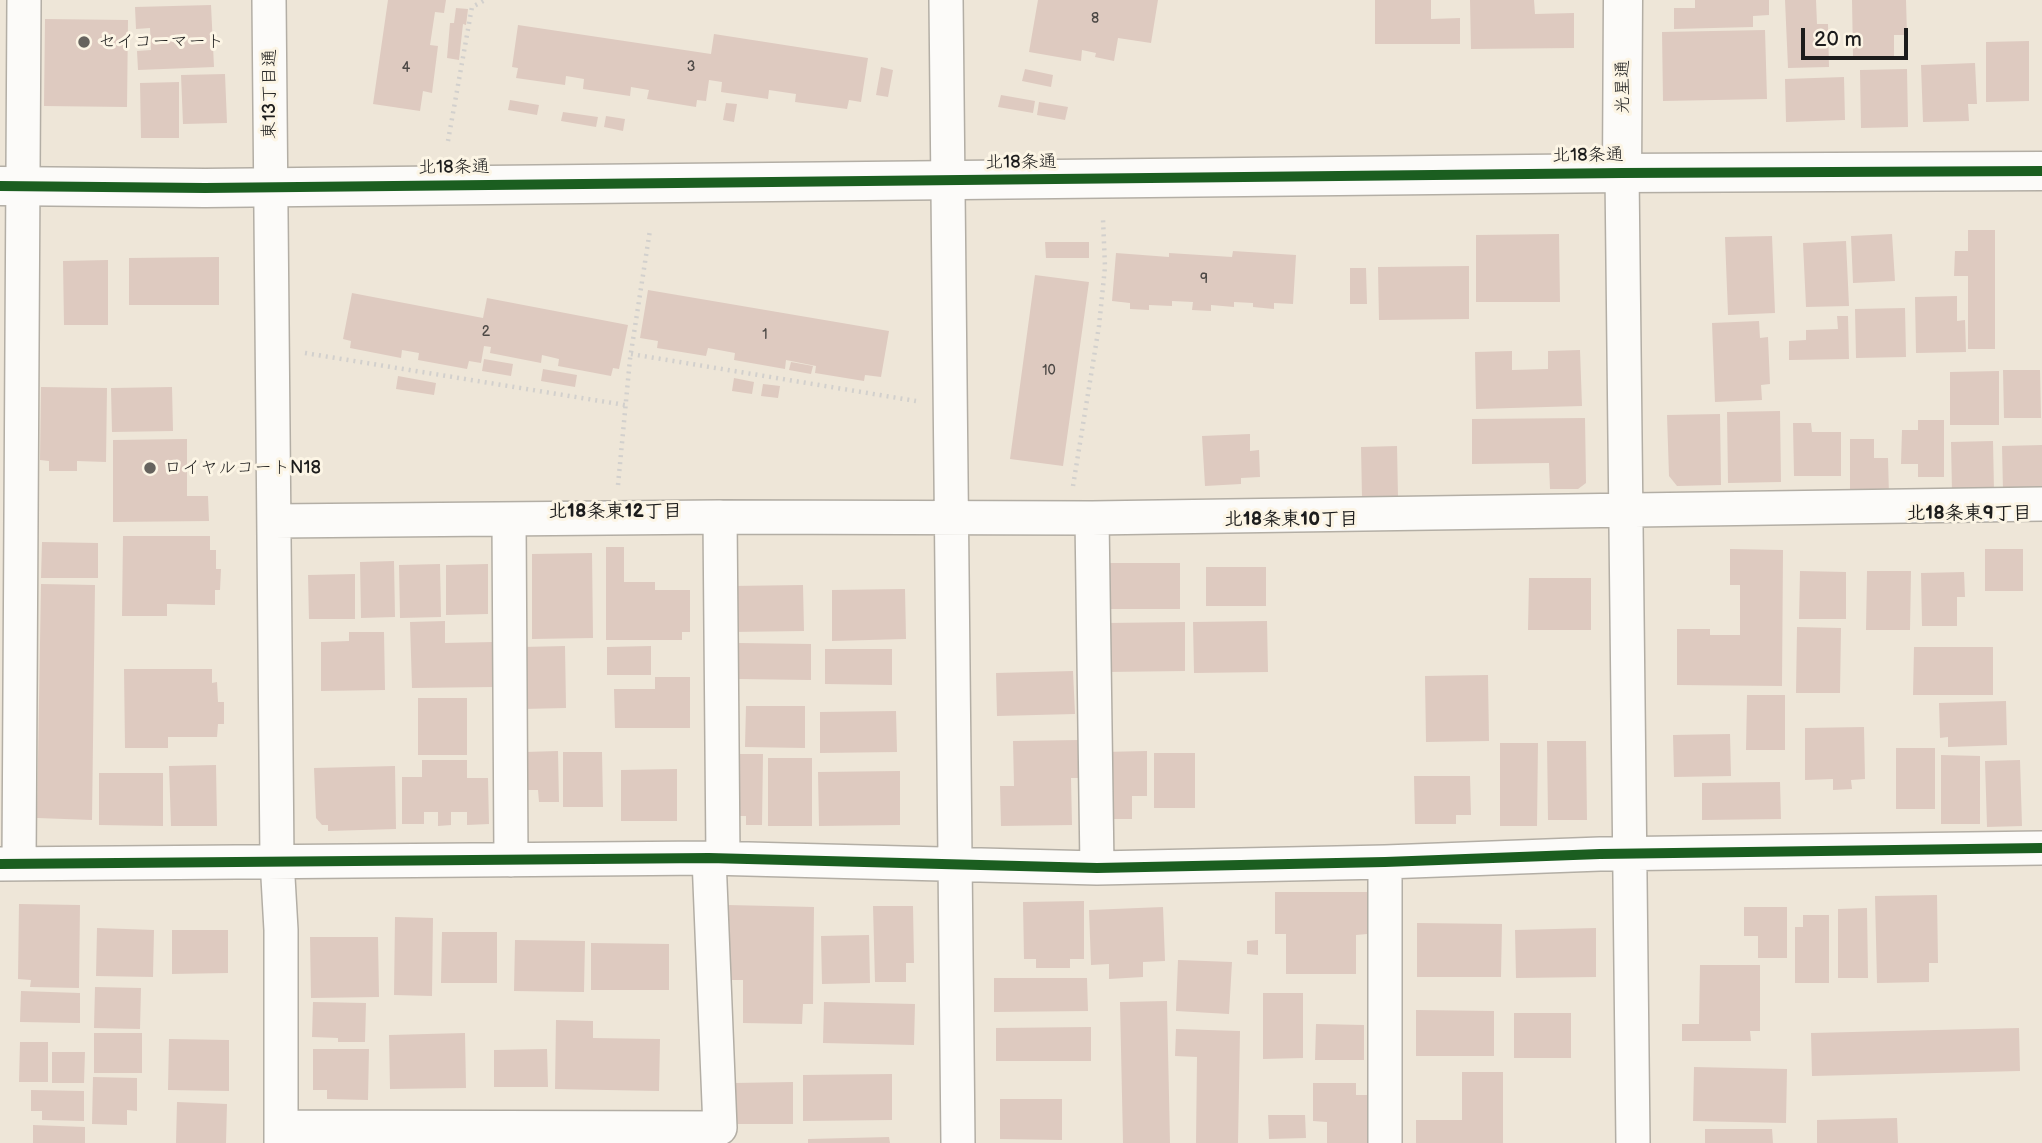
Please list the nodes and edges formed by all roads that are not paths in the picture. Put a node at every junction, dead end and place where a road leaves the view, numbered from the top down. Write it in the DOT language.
graph roads {
  1 [pos="24,0"];
  2 [pos="269,0"];
  3 [pos="946,0"];
  4 [pos="1623,0"];
  5 [pos="2042,171"];
  6 [pos="1622,173"];
  7 [pos="947,182"];
  8 [pos="12,186"];
  9 [pos="270,188"];
  10 [pos="11,452"];
  11 [pos="2042,504"];
  12 [pos="1082,507"];
  13 [pos="1628,512"];
  14 [pos="720,517"];
  15 [pos="509,519"];
  16 [pos="952,519"];
  17 [pos="274,521"];
  18 [pos="2042,525"];
  19 [pos="2042,848"];
  20 [pos="1630,854"];
  21 [pos="716,858"];
  22 [pos="277,860"];
  23 [pos="511,860"];
  24 [pos="1385,862"];
  25 [pos="9,864"];
  26 [pos="956,866"];
  27 [pos="1097,868"];
  28 [pos="281,1135"];
  29 [pos="519,1135"];
  30 [pos="958,1143"];
  31 [pos="1385,1143"];
  32 [pos="1633,1143"];
  1 -- 8 [label="street"];
  2 -- 9 [label="street, 東13丁目通"];
  3 -- 7 [label="street"];
  4 -- 6 [label="street, 光星通"];
  5 -- 6 [label="street, 北18条通"];
  6 -- 7 [label="street, 北18条通"];
  6 -- 13 [label="street"];
  7 -- 9 [label="street, 北18条通"];
  7 -- 16 [label="street"];
  8 -- 9 [label="street, 北18条通"];
  8 -- 10 [label="street"];
  9 -- 17 [label="street, 東13丁目通"];
  10 -- 25 [label="street"];
  11 -- 13 [label="street"];
  11 -- 18 [label="street"];
  12 -- 13 [label="street"];
  12 -- 16 [label="street"];
  12 -- 27 [label="street"];
  13 -- 20 [label="street"];
  14 -- 15 [label="street"];
  14 -- 16 [label="street"];
  14 -- 21 [label="street"];
  15 -- 17 [label="street"];
  15 -- 23 [label="street"];
  16 -- 26 [label="street"];
  17 -- 22 [label="street, 東13丁目通"];
  19 -- 20 [label="street"];
  20 -- 24 [label="street"];
  20 -- 32 [label="street"];
  21 -- 23 [label="street"];
  21 -- 26 [label="street"];
  21 -- 29 [label="street"];
  22 -- 23 [label="street"];
  22 -- 25 [label="street"];
  22 -- 28 [label="street, 東13丁目通"];
  24 -- 27 [label="street"];
  24 -- 31 [label="street"];
  26 -- 27 [label="street"];
  26 -- 30 [label="street"];
  28 -- 29 [label="street"];
}
